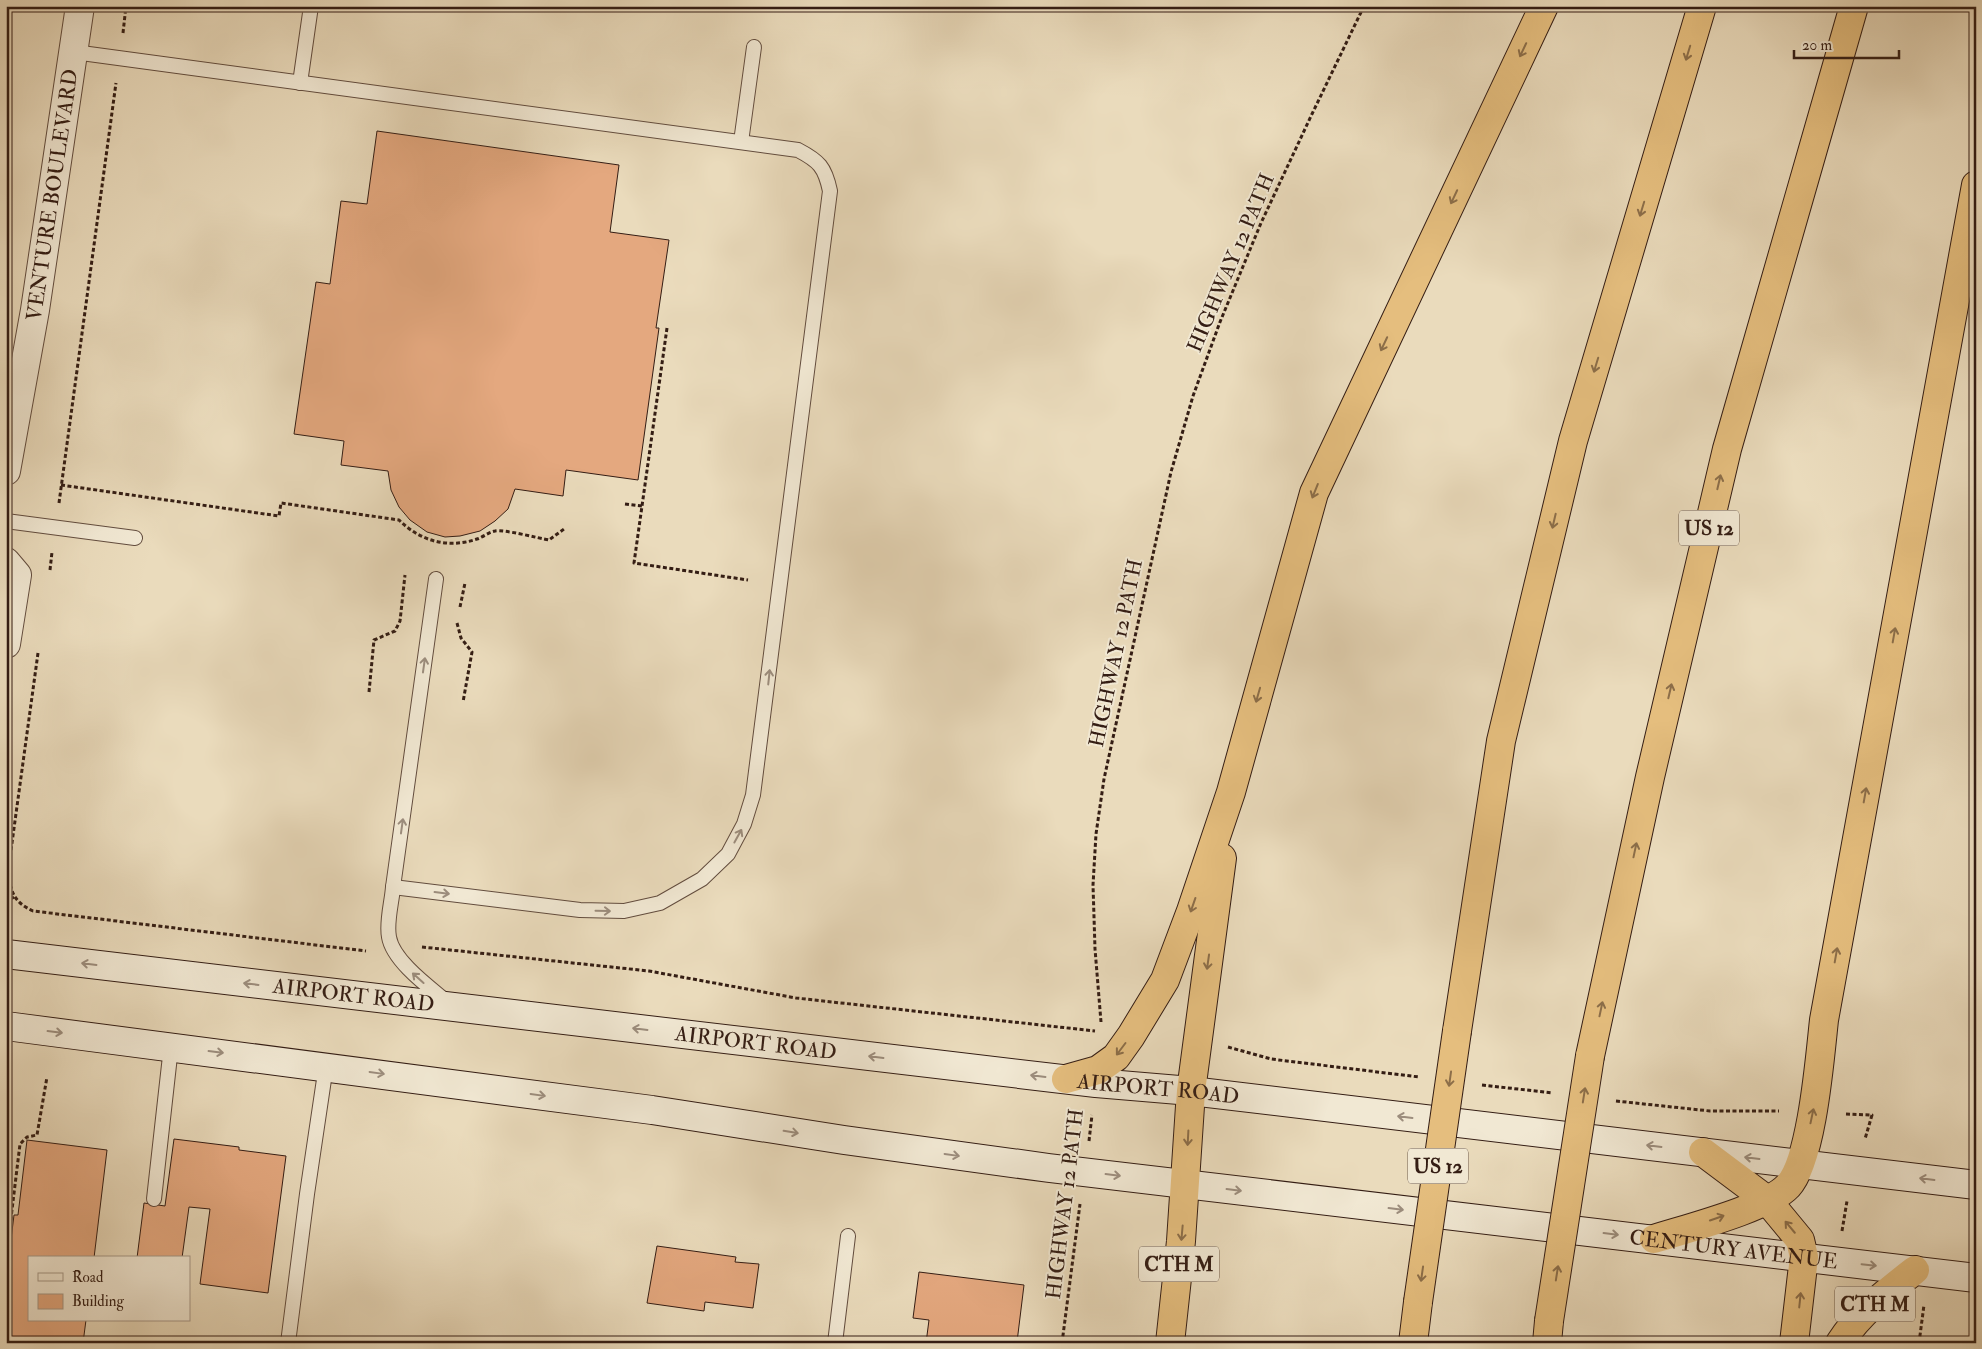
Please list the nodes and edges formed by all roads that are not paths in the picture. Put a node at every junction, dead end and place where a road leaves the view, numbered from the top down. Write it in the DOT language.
graph roads {
  1 [pos="80,6"];
  2 [pos="311,6"];
  3 [pos="1544,6"];
  4 [pos="1702,6"];
  5 [pos="1854,6"];
  6 [pos="754,48"];
  7 [pos="74,52"];
  8 [pos="300,83"];
  9 [pos="741,142"];
  10 [pos="1976,185"];
  11 [pos="6,471"];
  12 [pos="6,521"];
  13 [pos="136,538"];
  14 [pos="6,562"];
  15 [pos="436,579"];
  16 [pos="6,644"];
  17 [pos="1231,792"];
  18 [pos="394,887"];
  19 [pos="6,954"];
  20 [pos="456,1008"];
  21 [pos="6,1026"];
  22 [pos="171,1047"];
  23 [pos="326,1066"];
  24 [pos="1066,1079"];
  25 [pos="1191,1091"];
  26 [pos="1703,1152"];
  27 [pos="1801,1163"];
  28 [pos="1186,1185"];
  29 [pos="1976,1185"];
  30 [pos="154,1199"];
  31 [pos="1767,1200"];
  32 [pos="848,1236"];
  33 [pos="1654,1239"];
  34 [pos="1804,1257"];
  35 [pos="1922,1271"];
  36 [pos="1976,1278"];
  37 [pos="1548,1332"];
  38 [pos="288,1343"];
  39 [pos="835,1343"];
  40 [pos="1170,1343"];
  41 [pos="1413,1343"];
  42 [pos="1794,1343"];
  43 [pos="1840,1343"];
  1 -- 7 [label="street, VENTURE BOULEVARD"];
  2 -- 8 [label="lane"];
  3 -- 17 [label="highway, one-way"];
  4 -- 41 [label="highway, US 12, one-way, bridge"];
  37 -- 5 [label="highway, US 12, one-way, bridge"];
  6 -- 9 [label="lane"];
  7 -- 8 [label="lane"];
  7 -- 11 [label="street, VENTURE BOULEVARD"];
  8 -- 9 [label="lane"];
  18 -- 9 [label="lane, one-way"];
  27 -- 10 [label="highway, one-way"];
  12 -- 13 [label="lane"];
  14 -- 16 [label="street"];
  18 -- 15 [label="lane, one-way"];
  17 -- 24 [label="highway, one-way"];
  17 -- 25 [label="highway, one-way"];
  20 -- 18 [label="lane, one-way"];
  20 -- 19 [label="street, AIRPORT ROAD, one-way"];
  24 -- 20 [label="street, AIRPORT ROAD, one-way"];
  21 -- 22 [label="street, one-way"];
  22 -- 23 [label="street, one-way"];
  22 -- 30 [label="lane"];
  23 -- 28 [label="street, one-way"];
  23 -- 38 [label="lane"];
  24 -- 25 [label="street, AIRPORT ROAD"];
  26 -- 25 [label="street, AIRPORT ROAD, one-way"];
  25 -- 28 [label="highway, one-way"];
  27 -- 26 [label="street, one-way"];
  26 -- 31 [label="highway"];
  29 -- 27 [label="street, one-way"];
  27 -- 31 [label="highway"];
  28 -- 33 [label="street, CENTURY AVENUE, one-way"];
  28 -- 40 [label="highway, CTH M, one-way"];
  33 -- 31 [label="highway, one-way"];
  34 -- 31 [label="highway, one-way"];
  32 -- 39 [label="lane"];
  33 -- 34 [label="street, CENTURY AVENUE"];
  34 -- 35 [label="street, CENTURY AVENUE, one-way"];
  42 -- 34 [label="highway, one-way"];
  35 -- 36 [label="street, CENTURY AVENUE / CTH M"];
  35 -- 43 [label="highway, CTH M"];
}
